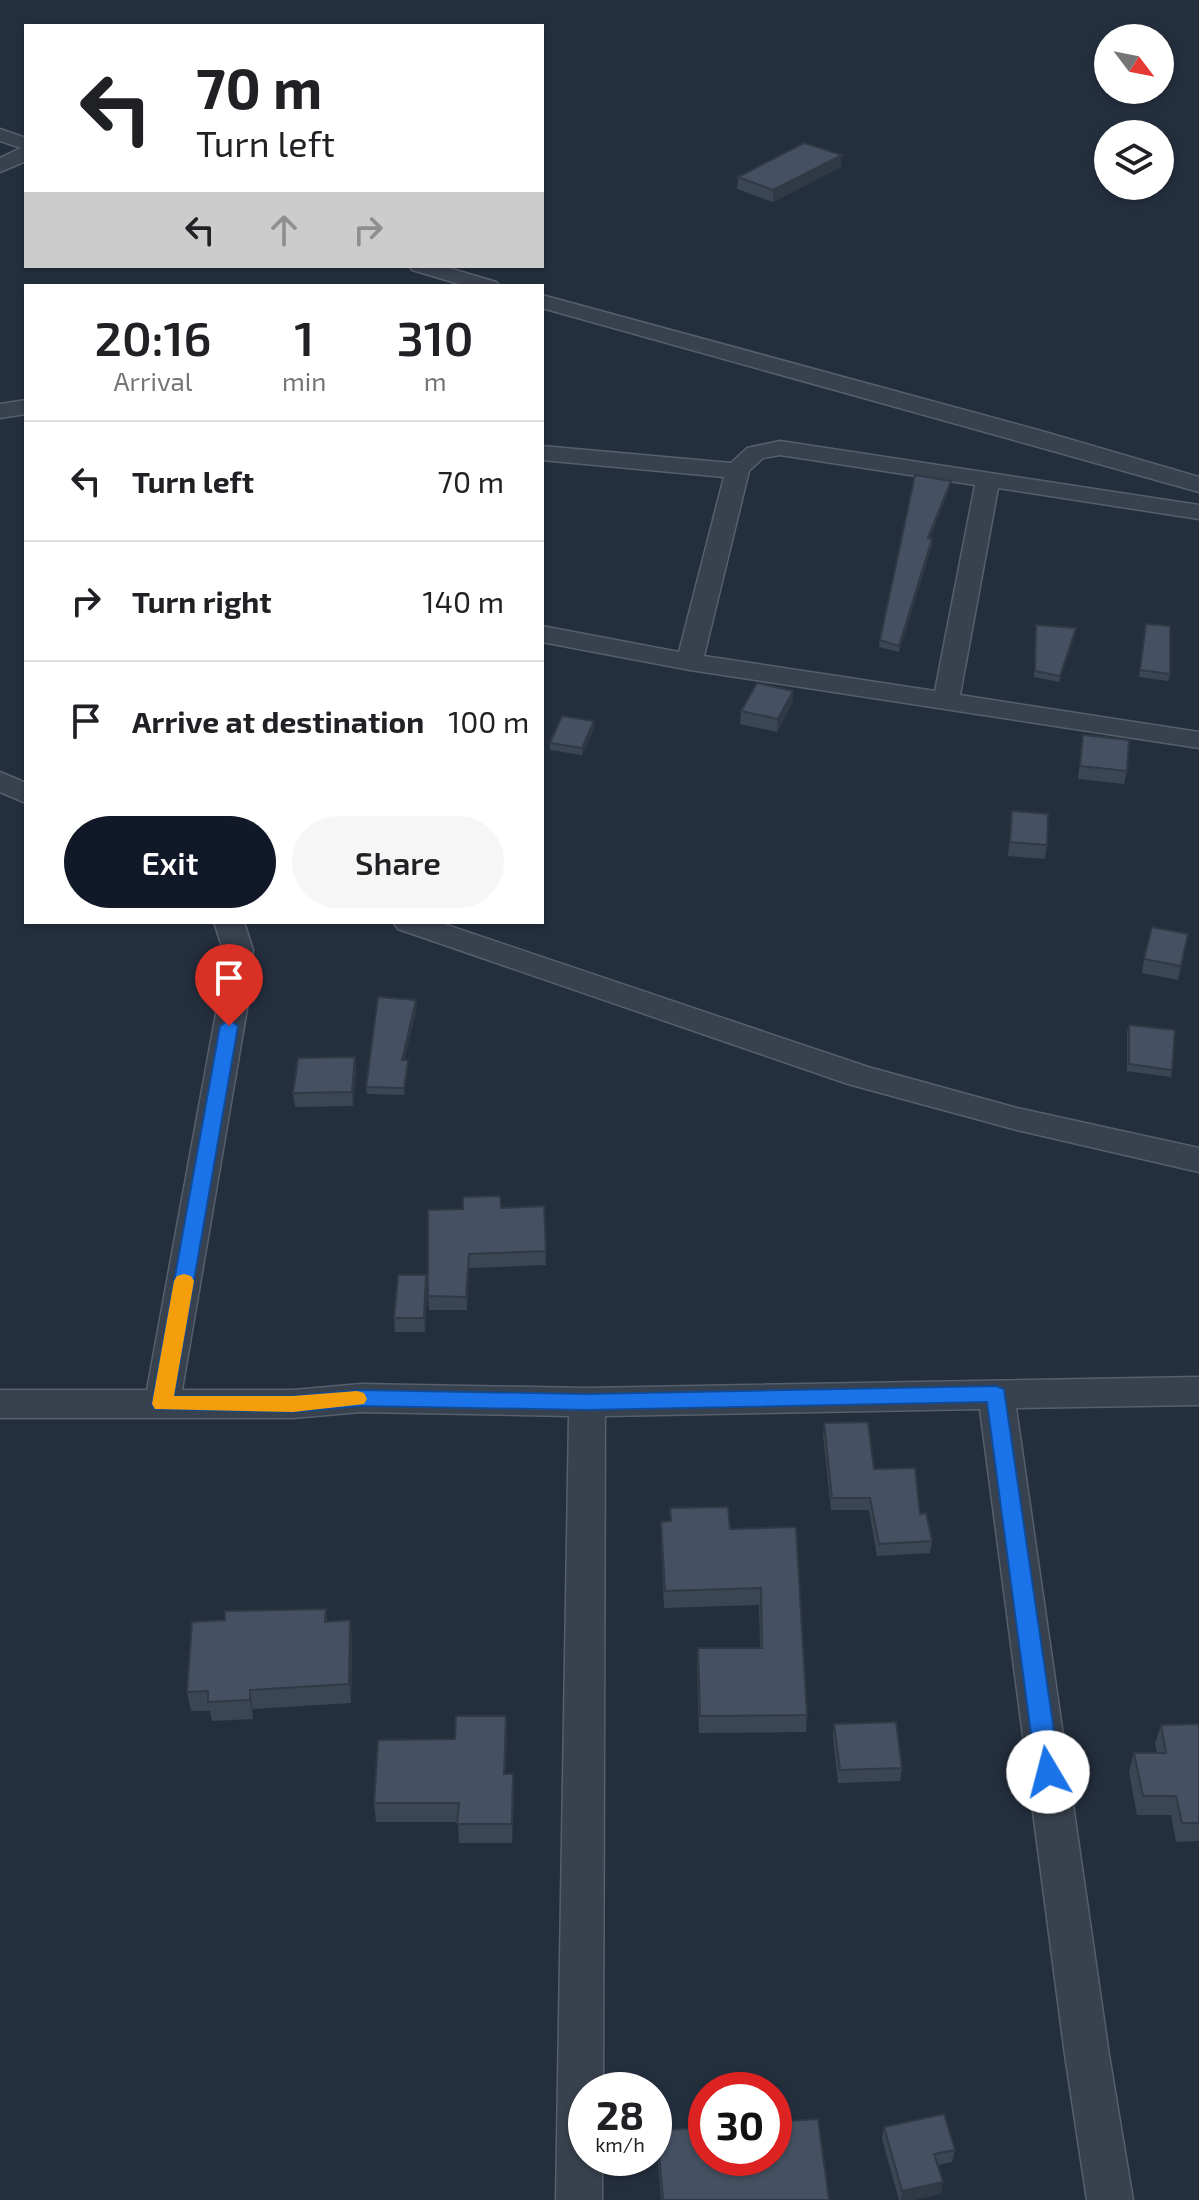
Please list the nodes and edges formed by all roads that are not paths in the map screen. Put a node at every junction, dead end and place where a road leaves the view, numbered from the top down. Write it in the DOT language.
graph roads {
  1 [pos="0,135"];
  2 [pos="24,143"];
  3 [pos="24,154"];
  4 [pos="0,166"];
  5 [pos="426,268"];
  6 [pos="482,284"];
  7 [pos="544,302"];
  8 [pos="24,407"];
  9 [pos="0,411"];
  10 [pos="544,453"];
  11 [pos="737,471"];
  12 [pos="988,480"];
  13 [pos="1199,485"];
  14 [pos="1199,512"];
  15 [pos="544,634"];
  16 [pos="690,662"];
  17 [pos="946,701"];
  18 [pos="1199,740"];
  19 [pos="0,780"];
  20 [pos="24,794"];
  21 [pos="230,924"];
  22 [pos="414,924"];
  23 [pos="1199,1160"];
  24 [pos="1199,1391"];
  25 [pos="996,1394"];
  26 [pos="587,1402"];
  27 [pos="0,1404"];
  28 [pos="162,1404"];
  29 [pos="579,2200"];
  30 [pos="1110,2200"];
  1 -- 2 [label="street"];
  3 -- 4 [label="street"];
  5 -- 6 [label="street"];
  7 -- 13 [label="street"];
  8 -- 9 [label="street"];
  10 -- 11 [label="street"];
  11 -- 12 [label="street"];
  11 -- 16 [label="street"];
  12 -- 14 [label="street"];
  12 -- 17 [label="street"];
  15 -- 16 [label="street"];
  16 -- 17 [label="street"];
  17 -- 18 [label="street"];
  19 -- 20 [label="street"];
  21 -- 28 [label="street"];
  22 -- 23 [label="street"];
  24 -- 25 [label="street"];
  25 -- 26 [label="street"];
  25 -- 30 [label="street"];
  26 -- 28 [label="street"];
  26 -- 29 [label="street"];
  27 -- 28 [label="street"];
}
